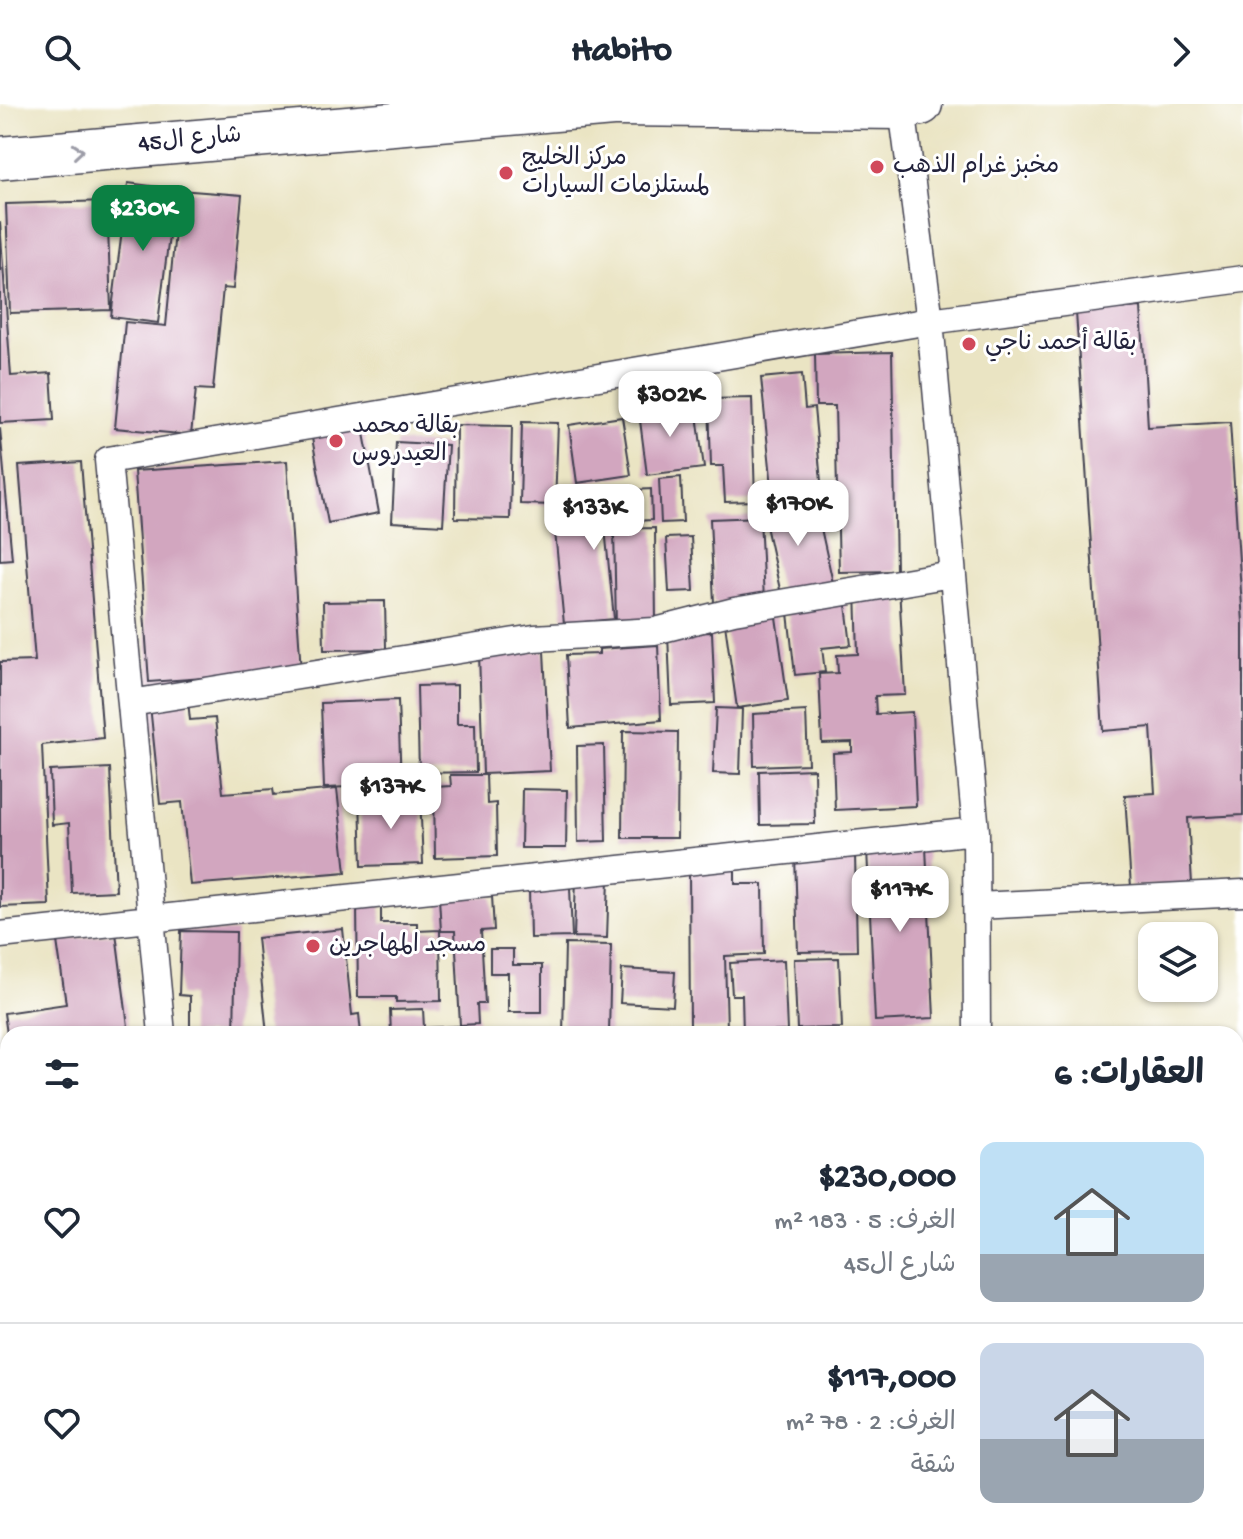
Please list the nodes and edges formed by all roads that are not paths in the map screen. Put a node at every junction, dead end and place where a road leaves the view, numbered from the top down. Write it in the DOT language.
graph roads {
  1 [pos="621,104"];
  2 [pos="912,106"];
  3 [pos="0,158"];
  4 [pos="1243,279"];
  5 [pos="930,321"];
  6 [pos="951,574"];
  7 [pos="131,703"];
  8 [pos="976,831"];
  9 [pos="1243,893"];
  10 [pos="977,906"];
  11 [pos="151,918"];
  12 [pos="0,935"];
  13 [pos="161,1026"];
  14 [pos="970,1026"];
  1 -- 2 [label="main road, شارع ال45"];
  3 -- 1 [label="main road, شارع ال45, one-way"];
  2 -- 5 [label="street"];
  4 -- 5 [label="street"];
  5 -- 6 [label="street"];
  5 -- 7 [label="street"];
  6 -- 7 [label="street"];
  6 -- 8 [label="street"];
  7 -- 11 [label="street"];
  8 -- 10 [label="street"];
  8 -- 11 [label="street"];
  9 -- 10 [label="street"];
  10 -- 14 [label="street"];
  11 -- 12 [label="street"];
  11 -- 13 [label="street"];
}
